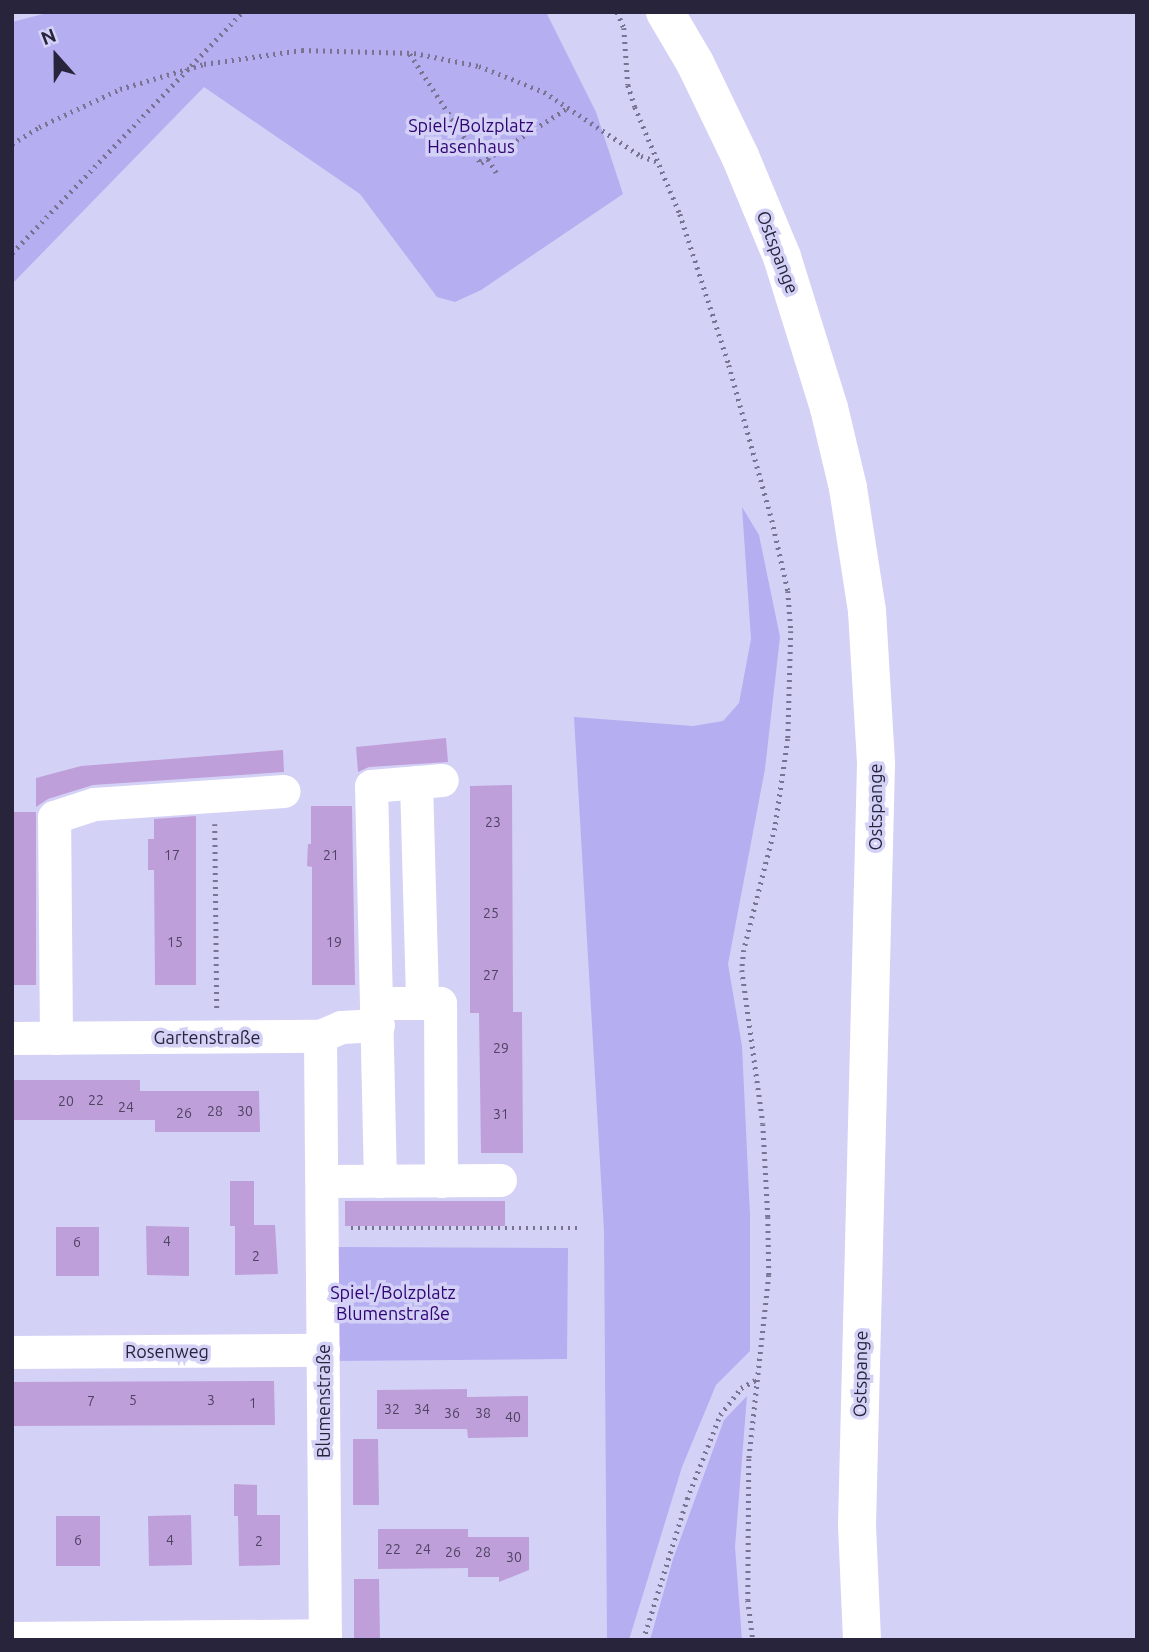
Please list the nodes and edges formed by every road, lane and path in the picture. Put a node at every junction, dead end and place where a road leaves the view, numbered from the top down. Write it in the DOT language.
graph roads {
  1 [pos="242,12"];
  2 [pos="617,12"];
  3 [pos="665,12"];
  4 [pos="409,53"];
  5 [pos="191,67"];
  6 [pos="569,107"];
  7 [pos="12,144"];
  8 [pos="488,159"];
  9 [pos="658,162"];
  10 [pos="498,175"];
  11 [pos="12,253"];
  12 [pos="284,791"];
  13 [pos="214,796"];
  14 [pos="431,1003"];
  15 [pos="378,1014"];
  16 [pos="217,1036"];
  17 [pos="320,1036"];
  18 [pos="12,1038"];
  19 [pos="56,1038"];
  20 [pos="500,1180"];
  21 [pos="322,1181"];
  22 [pos="380,1181"];
  23 [pos="441,1181"];
  24 [pos="322,1228"];
  25 [pos="579,1228"];
  26 [pos="323,1350"];
  27 [pos="12,1352"];
  28 [pos="758,1379"];
  29 [pos="12,1638"];
  30 [pos="325,1638"];
  31 [pos="643,1640"];
  32 [pos="753,1640"];
  33 [pos="862,1640"];
  1 -- 5 [label="path"];
  2 -- 9 [label="path"];
  3 -- 33 [label="main road, Ostspange"];
  4 -- 5 [label="path"];
  4 -- 6 [label="path"];
  4 -- 8 [label="path"];
  5 -- 7 [label="path"];
  5 -- 11 [label="path"];
  6 -- 8 [label="path"];
  6 -- 9 [label="path"];
  8 -- 10 [label="path"];
  9 -- 28 [label="path"];
  12 -- 13 [label="street"];
  13 -- 16 [label="path"];
  13 -- 19 [label="street"];
  14 -- 15 [label="street, Gartenstraße"];
  14 -- 15 [label="street"];
  14 -- 23 [label="street"];
  15 -- 17 [label="street, Gartenstraße"];
  15 -- 22 [label="street"];
  16 -- 17 [label="street, Gartenstraße"];
  16 -- 19 [label="street, Gartenstraße"];
  17 -- 21 [label="street, Blumenstraße"];
  18 -- 19 [label="street, Gartenstraße"];
  20 -- 23 [label="street"];
  21 -- 22 [label="street"];
  21 -- 24 [label="street, Blumenstraße"];
  22 -- 23 [label="street"];
  24 -- 25 [label="path"];
  24 -- 26 [label="street, Blumenstraße"];
  26 -- 27 [label="street, Rosenweg"];
  26 -- 30 [label="street, Blumenstraße"];
  28 -- 31 [label="path"];
  28 -- 32 [label="path"];
  29 -- 30 [label="street"];
}
